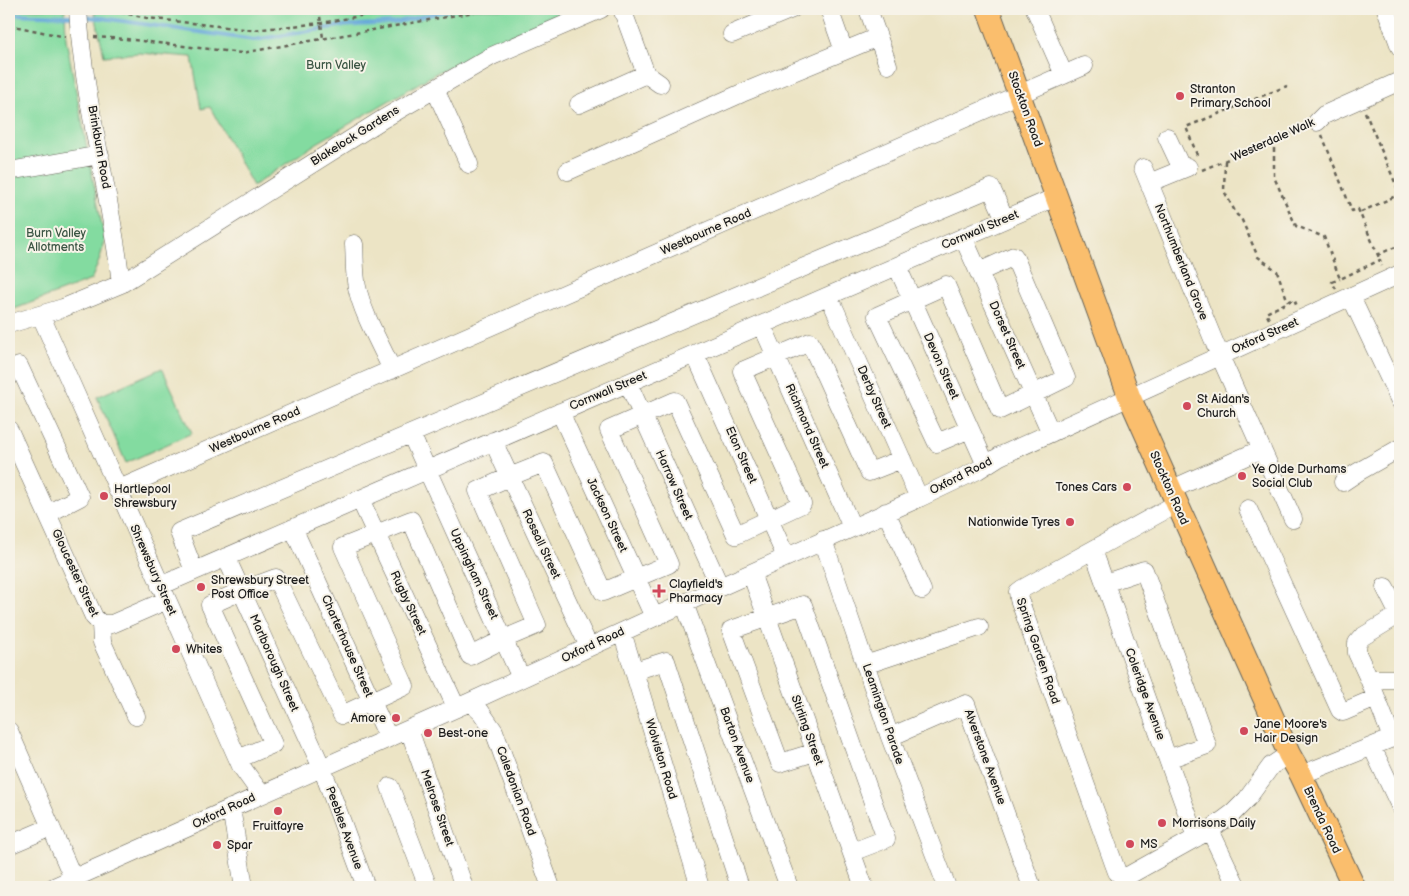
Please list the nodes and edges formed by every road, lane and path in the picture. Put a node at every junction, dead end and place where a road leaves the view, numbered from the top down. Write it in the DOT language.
graph roads {
  1 [pos="78,9"];
  2 [pos="105,9"];
  3 [pos="319,9"];
  4 [pos="397,9"];
  5 [pos="491,9"];
  6 [pos="601,9"];
  7 [pos="622,9"];
  8 [pos="792,9"];
  9 [pos="829,9"];
  10 [pos="868,9"];
  11 [pos="988,9"];
  12 [pos="1035,9"];
  13 [pos="1386,9"];
  14 [pos="322,23"];
  15 [pos="9,25"];
  16 [pos="80,34"];
  17 [pos="732,34"];
  18 [pos="323,36"];
  19 [pos="878,37"];
  20 [pos="1400,47"];
  21 [pos="844,51"];
  22 [pos="888,65"];
  23 [pos="1084,66"];
  24 [pos="1064,75"];
  25 [pos="1400,81"];
  26 [pos="1286,86"];
  27 [pos="435,89"];
  28 [pos="1019,94"];
  29 [pos="1359,99"];
  30 [pos="579,104"];
  31 [pos="1317,122"];
  32 [pos="1166,137"];
  33 [pos="1274,140"];
  34 [pos="100,155"];
  35 [pos="1224,161"];
  36 [pos="469,164"];
  37 [pos="1191,168"];
  38 [pos="9,171"];
  39 [pos="568,171"];
  40 [pos="1400,194"];
  41 [pos="1056,197"];
  42 [pos="1360,213"];
  43 [pos="1005,219"];
  44 [pos="963,237"];
  45 [pos="354,244"];
  46 [pos="1400,245"];
  47 [pos="1378,255"];
  48 [pos="1380,260"];
  49 [pos="896,266"];
  50 [pos="979,272"];
  51 [pos="1394,276"];
  52 [pos="121,284"];
  53 [pos="829,296"];
  54 [pos="1351,297"];
  55 [pos="912,300"];
  56 [pos="1288,302"];
  57 [pos="41,316"];
  58 [pos="9,324"];
  59 [pos="762,324"];
  60 [pos="695,354"];
  61 [pos="776,356"];
  62 [pos="1220,356"];
  63 [pos="9,370"];
  64 [pos="392,370"];
  65 [pos="628,383"];
  66 [pos="1033,394"];
  67 [pos="1129,396"];
  68 [pos="1400,401"];
  69 [pos="560,412"];
  70 [pos="643,416"];
  71 [pos="9,430"];
  72 [pos="970,430"];
  73 [pos="1051,433"];
  74 [pos="411,434"];
  75 [pos="493,441"];
  76 [pos="1400,448"];
  77 [pos="1262,449"];
  78 [pos="902,458"];
  79 [pos="986,465"];
  80 [pos="426,470"];
  81 [pos="510,476"];
  82 [pos="1343,482"];
  83 [pos="117,490"];
  84 [pos="1173,497"];
  85 [pos="919,498"];
  86 [pos="360,499"];
  87 [pos="1248,509"];
  88 [pos="886,512"];
  89 [pos="47,514"];
  90 [pos="1293,519"];
  91 [pos="770,520"];
  92 [pos="852,527"];
  93 [pos="293,528"];
  94 [pos="376,533"];
  95 [pos="823,540"];
  96 [pos="1093,550"];
  97 [pos="226,557"];
  98 [pos="786,557"];
  99 [pos="194,571"];
  100 [pos="751,573"];
  101 [pos="636,578"];
  102 [pos="1105,583"];
  103 [pos="1385,586"];
  104 [pos="720,587"];
  105 [pos="922,590"];
  106 [pos="241,591"];
  107 [pos="163,593"];
  108 [pos="684,603"];
  109 [pos="1399,610"];
  110 [pos="654,617"];
  111 [pos="767,617"];
  112 [pos="101,624"];
  113 [pos="980,627"];
  114 [pos="622,632"];
  115 [pos="504,639"];
  116 [pos="588,647"];
  117 [pos="865,664"];
  118 [pos="634,671"];
  119 [pos="521,678"];
  120 [pos="1369,679"];
  121 [pos="1400,679"];
  122 [pos="1376,698"];
  123 [pos="372,702"];
  124 [pos="463,704"];
  125 [pos="136,716"];
  126 [pos="409,729"];
  127 [pos="9,731"];
  128 [pos="388,737"];
  129 [pos="890,737"];
  130 [pos="1396,737"];
  131 [pos="1372,747"];
  132 [pos="816,752"];
  133 [pos="1289,754"];
  134 [pos="238,759"];
  135 [pos="1168,760"];
  136 [pos="322,768"];
  137 [pos="1301,776"];
  138 [pos="390,787"];
  139 [pos="260,794"];
  140 [pos="1400,806"];
  141 [pos="232,808"];
  142 [pos="51,827"];
  143 [pos="1203,834"];
  144 [pos="9,845"];
  145 [pos="852,852"];
  146 [pos="75,883"];
  147 [pos="1121,883"];
  148 [pos="54,887"];
  149 [pos="244,887"];
  150 [pos="366,887"];
  151 [pos="428,887"];
  152 [pos="464,887"];
  153 [pos="551,887"];
  154 [pos="700,887"];
  155 [pos="740,887"];
  156 [pos="789,887"];
  157 [pos="864,887"];
  158 [pos="947,887"];
  159 [pos="1032,887"];
  160 [pos="1237,887"];
  161 [pos="1354,887"];
  1 -- 16 [label="street, Brinkburn Road"];
  2 -- 14 [label="path"];
  3 -- 14 [label="path"];
  4 -- 14 [label="path"];
  5 -- 18 [label="path"];
  6 -- 27 [label="street, Blakelock Gardens"];
  7 -- 30 [label="street"];
  8 -- 17 [label="street"];
  9 -- 21 [label="street"];
  10 -- 19 [label="street"];
  11 -- 28 [label="main road, Stockton Road"];
  12 -- 24 [label="street"];
  13 -- 20 [label="street"];
  14 -- 18 [label="path"];
  15 -- 16 [label="path"];
  16 -- 18 [label="path"];
  16 -- 34 [label="street, Brinkburn Road"];
  19 -- 21 [label="street"];
  19 -- 22 [label="street"];
  21 -- 39 [label="street"];
  23 -- 24 [label="street, Westbourne Road"];
  24 -- 28 [label="street, Westbourne Road"];
  25 -- 29 [label="street, Westerdale Walk"];
  26 -- 37 [label="path"];
  27 -- 36 [label="street"];
  27 -- 52 [label="street, Blakelock Gardens"];
  28 -- 41 [label="main road, Stockton Road"];
  28 -- 64 [label="street, Westbourne Road"];
  29 -- 31 [label="street, Westerdale Walk"];
  29 -- 40 [label="path"];
  31 -- 33 [label="path, Westerdale Walk"];
  31 -- 42 [label="path"];
  32 -- 37 [label="street"];
  33 -- 35 [label="path, Westerdale Walk"];
  33 -- 48 [label="path"];
  34 -- 38 [label="street"];
  34 -- 52 [label="street, Brinkburn Road"];
  35 -- 37 [label="path, Westerdale Walk"];
  35 -- 56 [label="path"];
  37 -- 62 [label="street, Northumberland Grove"];
  40 -- 42 [label="path"];
  41 -- 43 [label="street, Cornwall Street"];
  41 -- 67 [label="main road, Stockton Road"];
  42 -- 47 [label="path"];
  43 -- 44 [label="street, Cornwall Street"];
  43 -- 74 [label="street"];
  44 -- 49 [label="street, Cornwall Street"];
  44 -- 50 [label="street, Dorset Street"];
  45 -- 64 [label="street"];
  46 -- 47 [label="path"];
  47 -- 48 [label="path"];
  48 -- 51 [label="path"];
  49 -- 53 [label="street, Cornwall Street"];
  49 -- 55 [label="street, Devon Street"];
  50 -- 66 [label="street, Dorset Street"];
  50 -- 66 [label="street"];
  51 -- 54 [label="street, Oxford Street"];
  52 -- 57 [label="street, Blakelock Gardens"];
  53 -- 59 [label="street, Cornwall Street"];
  53 -- 78 [label="street, Derby Street"];
  54 -- 62 [label="street, Oxford Street"];
  54 -- 68 [label="street"];
  55 -- 66 [label="street"];
  55 -- 72 [label="street, Devon Street"];
  55 -- 72 [label="street"];
  57 -- 58 [label="street, Blakelock Gardens"];
  57 -- 83 [label="street, Shrewsbury Street"];
  59 -- 60 [label="street, Cornwall Street"];
  59 -- 61 [label="street, Richmond Street"];
  60 -- 65 [label="street, Cornwall Street"];
  60 -- 91 [label="street, Eton Street"];
  61 -- 78 [label="street"];
  61 -- 91 [label="street"];
  61 -- 92 [label="street, Richmond Street"];
  62 -- 67 [label="street, Oxford Street"];
  62 -- 77 [label="street, Northumberland Grove"];
  63 -- 89 [label="street"];
  64 -- 83 [label="street, Westbourne Road"];
  65 -- 69 [label="street, Cornwall Street"];
  65 -- 70 [label="street, Harrow Street"];
  66 -- 73 [label="street, Dorset Street"];
  67 -- 73 [label="street, Oxford Road"];
  67 -- 84 [label="main road, Stockton Road"];
  69 -- 75 [label="street, Cornwall Street"];
  69 -- 101 [label="street, Jackson Street"];
  70 -- 91 [label="street"];
  70 -- 101 [label="street"];
  70 -- 104 [label="street, Harrow Street"];
  71 -- 89 [label="street, Gloucester Street"];
  72 -- 79 [label="street, Devon Street"];
  73 -- 79 [label="street, Oxford Road"];
  74 -- 80 [label="street, Uppingham Street"];
  74 -- 99 [label="street"];
  75 -- 80 [label="street, Cornwall Street"];
  75 -- 81 [label="street, Rossall Street"];
  76 -- 82 [label="street"];
  77 -- 84 [label="street, Spring Garden Road"];
  77 -- 90 [label="street, Northumberland Grove"];
  78 -- 85 [label="street, Derby Street"];
  79 -- 85 [label="street, Oxford Road"];
  80 -- 86 [label="street, Cornwall Street"];
  80 -- 115 [label="street, Uppingham Street"];
  81 -- 101 [label="street"];
  81 -- 115 [label="street"];
  81 -- 116 [label="street, Rossall Street"];
  83 -- 107 [label="street, Shrewsbury Street"];
  84 -- 96 [label="street, Spring Garden Road"];
  84 -- 133 [label="main road, Stockton Road"];
  85 -- 88 [label="street, Oxford Road"];
  86 -- 93 [label="street, Cornwall Street"];
  86 -- 94 [label="street, Rugby Street"];
  87 -- 122 [label="street"];
  88 -- 92 [label="street, Oxford Road"];
  88 -- 105 [label="street"];
  89 -- 112 [label="street, Gloucester Street"];
  91 -- 98 [label="street, Eton Street"];
  92 -- 95 [label="street, Oxford Road"];
  93 -- 97 [label="street, Cornwall Street"];
  93 -- 123 [label="street, Charterhouse Street"];
  94 -- 115 [label="street"];
  94 -- 123 [label="street"];
  94 -- 124 [label="street, Rugby Street"];
  95 -- 98 [label="street, Oxford Road"];
  95 -- 117 [label="street, Leamington Parade"];
  96 -- 102 [label="street, Coleridge Avenue"];
  96 -- 147 [label="street, Spring Garden Road"];
  97 -- 99 [label="street, Cornwall Street"];
  97 -- 106 [label="street, Marlborough Street"];
  98 -- 100 [label="street, Oxford Road"];
  99 -- 107 [label="street, Cornwall Street"];
  100 -- 104 [label="street, Oxford Road"];
  100 -- 111 [label="street, Stirling Street"];
  101 -- 110 [label="street, Jackson Street"];
  102 -- 135 [label="street, Coleridge Avenue"];
  102 -- 135 [label="street"];
  103 -- 109 [label="street"];
  104 -- 108 [label="street, Oxford Road"];
  106 -- 123 [label="street"];
  106 -- 134 [label="street"];
  106 -- 136 [label="street, Marlborough Street"];
  107 -- 112 [label="street, Cornwall Street"];
  107 -- 134 [label="street, Shrewsbury Street"];
  108 -- 110 [label="street, Oxford Road"];
  108 -- 156 [label="street, Barton Avenue"];
  109 -- 120 [label="street"];
  110 -- 114 [label="street, Oxford Road"];
  111 -- 132 [label="street, Stirling Street"];
  111 -- 132 [label="street"];
  111 -- 145 [label="street"];
  112 -- 125 [label="street, Gloucester Street"];
  113 -- 117 [label="street"];
  114 -- 116 [label="street, Oxford Road"];
  114 -- 118 [label="street, Wolviston Road"];
  115 -- 119 [label="street, Uppingham Street"];
  116 -- 119 [label="street, Oxford Road"];
  117 -- 129 [label="street, Leamington Parade"];
  118 -- 154 [label="street, Wolviston Road"];
  118 -- 155 [label="street"];
  119 -- 124 [label="street, Oxford Road"];
  120 -- 121 [label="street"];
  120 -- 122 [label="street"];
  122 -- 130 [label="street"];
  123 -- 128 [label="street, Charterhouse Street"];
  124 -- 126 [label="street, Oxford Road"];
  124 -- 153 [label="street, Caledonian Road"];
  126 -- 128 [label="street, Oxford Road"];
  126 -- 152 [label="street, Melrose Street"];
  127 -- 142 [label="street"];
  128 -- 136 [label="street, Oxford Road"];
  129 -- 158 [label="street, Leamington Parade"];
  129 -- 159 [label="street, Alverstone Avenue"];
  130 -- 131 [label="street"];
  131 -- 137 [label="street"];
  131 -- 140 [label="street"];
  132 -- 145 [label="street, Stirling Street"];
  133 -- 137 [label="main road, Brenda Road"];
  133 -- 143 [label="street"];
  134 -- 139 [label="street, Shrewsbury Street"];
  135 -- 143 [label="street, Coleridge Avenue"];
  136 -- 139 [label="street, Oxford Road"];
  136 -- 150 [label="street, Peebles Avenue"];
  137 -- 161 [label="main road, Brenda Road"];
  138 -- 151 [label="street"];
  139 -- 141 [label="street, Oxford Road"];
  141 -- 146 [label="street, Oxford Road"];
  141 -- 149 [label="street"];
  142 -- 144 [label="street"];
  142 -- 146 [label="street"];
  143 -- 147 [label="street"];
  143 -- 160 [label="street, Coleridge Avenue"];
  145 -- 157 [label="street, Stirling Street"];
  146 -- 148 [label="street, Oxford Road"];
}
